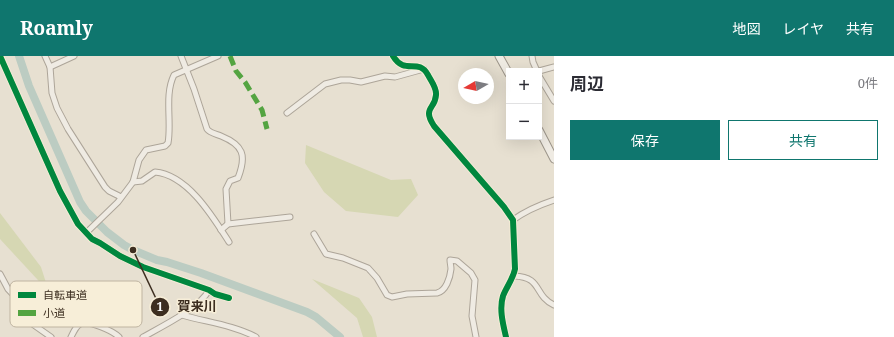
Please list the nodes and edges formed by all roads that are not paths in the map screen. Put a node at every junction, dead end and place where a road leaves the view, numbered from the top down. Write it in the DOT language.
graph roads {
  1 [pos="0,56"];
  2 [pos="46,56"];
  3 [pos="74,56"];
  4 [pos="181,56"];
  5 [pos="218,56"];
  6 [pos="393,56"];
  7 [pos="499,56"];
  8 [pos="532,56"];
  9 [pos="50,67"];
  10 [pos="554,67"];
  11 [pos="536,68"];
  12 [pos="187,69"];
  13 [pos="424,69"];
  14 [pos="506,69"];
  15 [pos="542,70"];
  16 [pos="542,81"];
  17 [pos="554,101"];
  18 [pos="287,113"];
  19 [pos="542,135"];
  20 [pos="552,151"];
  21 [pos="554,159"];
  22 [pos="133,182"];
  23 [pos="121,198"];
  24 [pos="554,200"];
  25 [pos="290,217"];
  26 [pos="513,220"];
  27 [pos="228,224"];
  28 [pos="221,230"];
  29 [pos="86,233"];
  30 [pos="314,234"];
  31 [pos="229,242"];
  32 [pos="0,274"];
  33 [pos="514,276"];
  34 [pos="209,290"];
  35 [pos="10,291"];
  36 [pos="229,298"];
  37 [pos="554,304"];
  38 [pos="182,315"];
  39 [pos="37,327"];
  40 [pos="77,327"];
  41 [pos="100,327"];
  42 [pos="51,337"];
  43 [pos="71,337"];
  44 [pos="119,337"];
  45 [pos="143,337"];
  46 [pos="256,337"];
  47 [pos="476,337"];
  48 [pos="506,337"];
  1 -- 29 [label="street"];
  2 -- 9 [label="street"];
  3 -- 9 [label="street"];
  4 -- 12 [label="street"];
  5 -- 12 [label="street"];
  6 -- 13 [label="street"];
  7 -- 14 [label="main road"];
  8 -- 11 [label="street"];
  9 -- 23 [label="street"];
  10 -- 15 [label="street"];
  12 -- 22 [label="street"];
  12 -- 27 [label="street"];
  13 -- 18 [label="street"];
  13 -- 26 [label="street"];
  16 -- 17 [label="street"];
  19 -- 20 [label="main road"];
  20 -- 21 [label="main road"];
  22 -- 23 [label="street"];
  22 -- 28 [label="street"];
  23 -- 29 [label="street"];
  24 -- 26 [label="street"];
  25 -- 27 [label="street"];
  26 -- 33 [label="street"];
  27 -- 28 [label="street"];
  28 -- 31 [label="street"];
  29 -- 34 [label="street"];
  30 -- 47 [label="street"];
  32 -- 35 [label="street"];
  33 -- 37 [label="street"];
  33 -- 48 [label="street"];
  34 -- 36 [label="street"];
  34 -- 38 [label="street"];
  38 -- 45 [label="street"];
  38 -- 46 [label="street"];
  39 -- 42 [label="street"];
  40 -- 43 [label="street"];
  41 -- 44 [label="street"];
}
